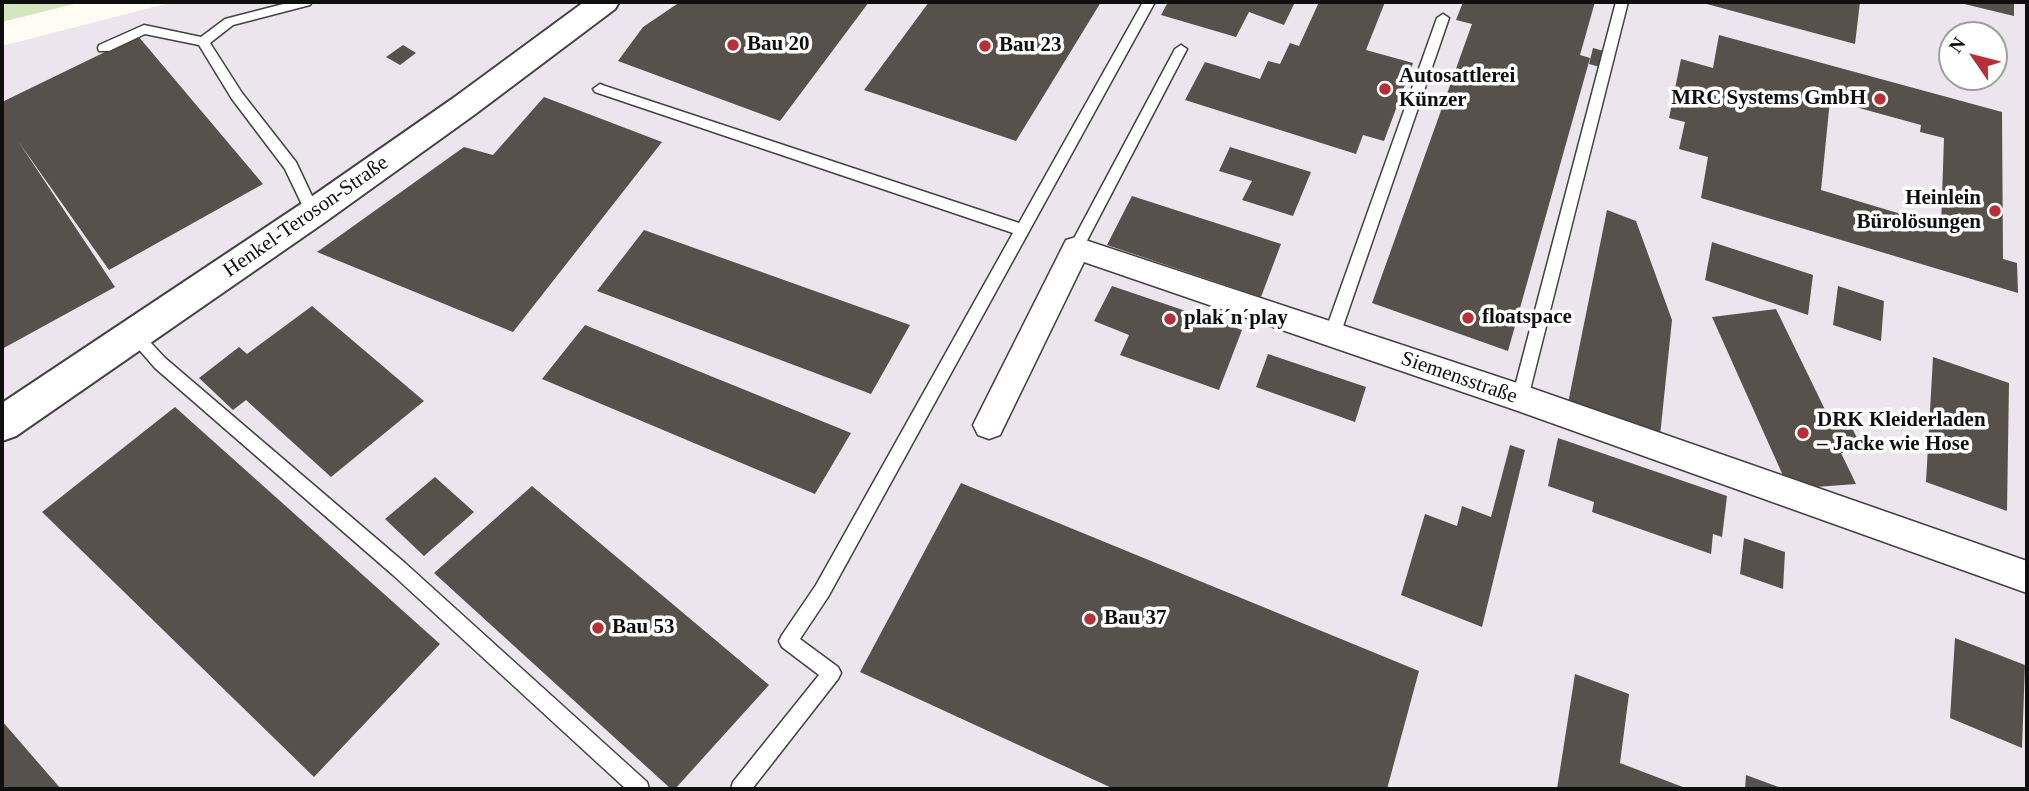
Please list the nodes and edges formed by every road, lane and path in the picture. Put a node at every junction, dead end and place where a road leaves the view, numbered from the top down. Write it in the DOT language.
graph roads {
  1 [pos="306,2"];
  2 [pos="604,2"];
  3 [pos="1149,2"];
  4 [pos="1622,2"];
  5 [pos="1443,18"];
  6 [pos="204,42"];
  7 [pos="104,48"];
  8 [pos="1181,49"];
  9 [pos="600,89"];
  10 [pos="313,213"];
  11 [pos="1022,230"];
  12 [pos="1076,248"];
  13 [pos="134,334"];
  14 [pos="1332,335"];
  15 [pos="1520,398"];
  16 [pos="2,424"];
  17 [pos="989,425"];
  18 [pos="2027,577"];
  19 [pos="640,789"];
  20 [pos="740,789"];
  1 -- 6 [label="lane"];
  2 -- 10 [label="street, Henkel-Teroson-Straße"];
  3 -- 11 [label="lane"];
  4 -- 15 [label="lane"];
  5 -- 14 [label="lane"];
  6 -- 7 [label="lane"];
  6 -- 10 [label="lane"];
  8 -- 12 [label="lane"];
  9 -- 11 [label="lane"];
  10 -- 13 [label="street, Henkel-Teroson-Straße"];
  11 -- 20 [label="lane"];
  12 -- 14 [label="street, Siemensstraße"];
  12 -- 17 [label="street"];
  13 -- 16 [label="street, Henkel-Teroson-Straße"];
  13 -- 19 [label="lane"];
  14 -- 15 [label="street, Siemensstraße"];
  15 -- 18 [label="street, Siemensstraße"];
}
